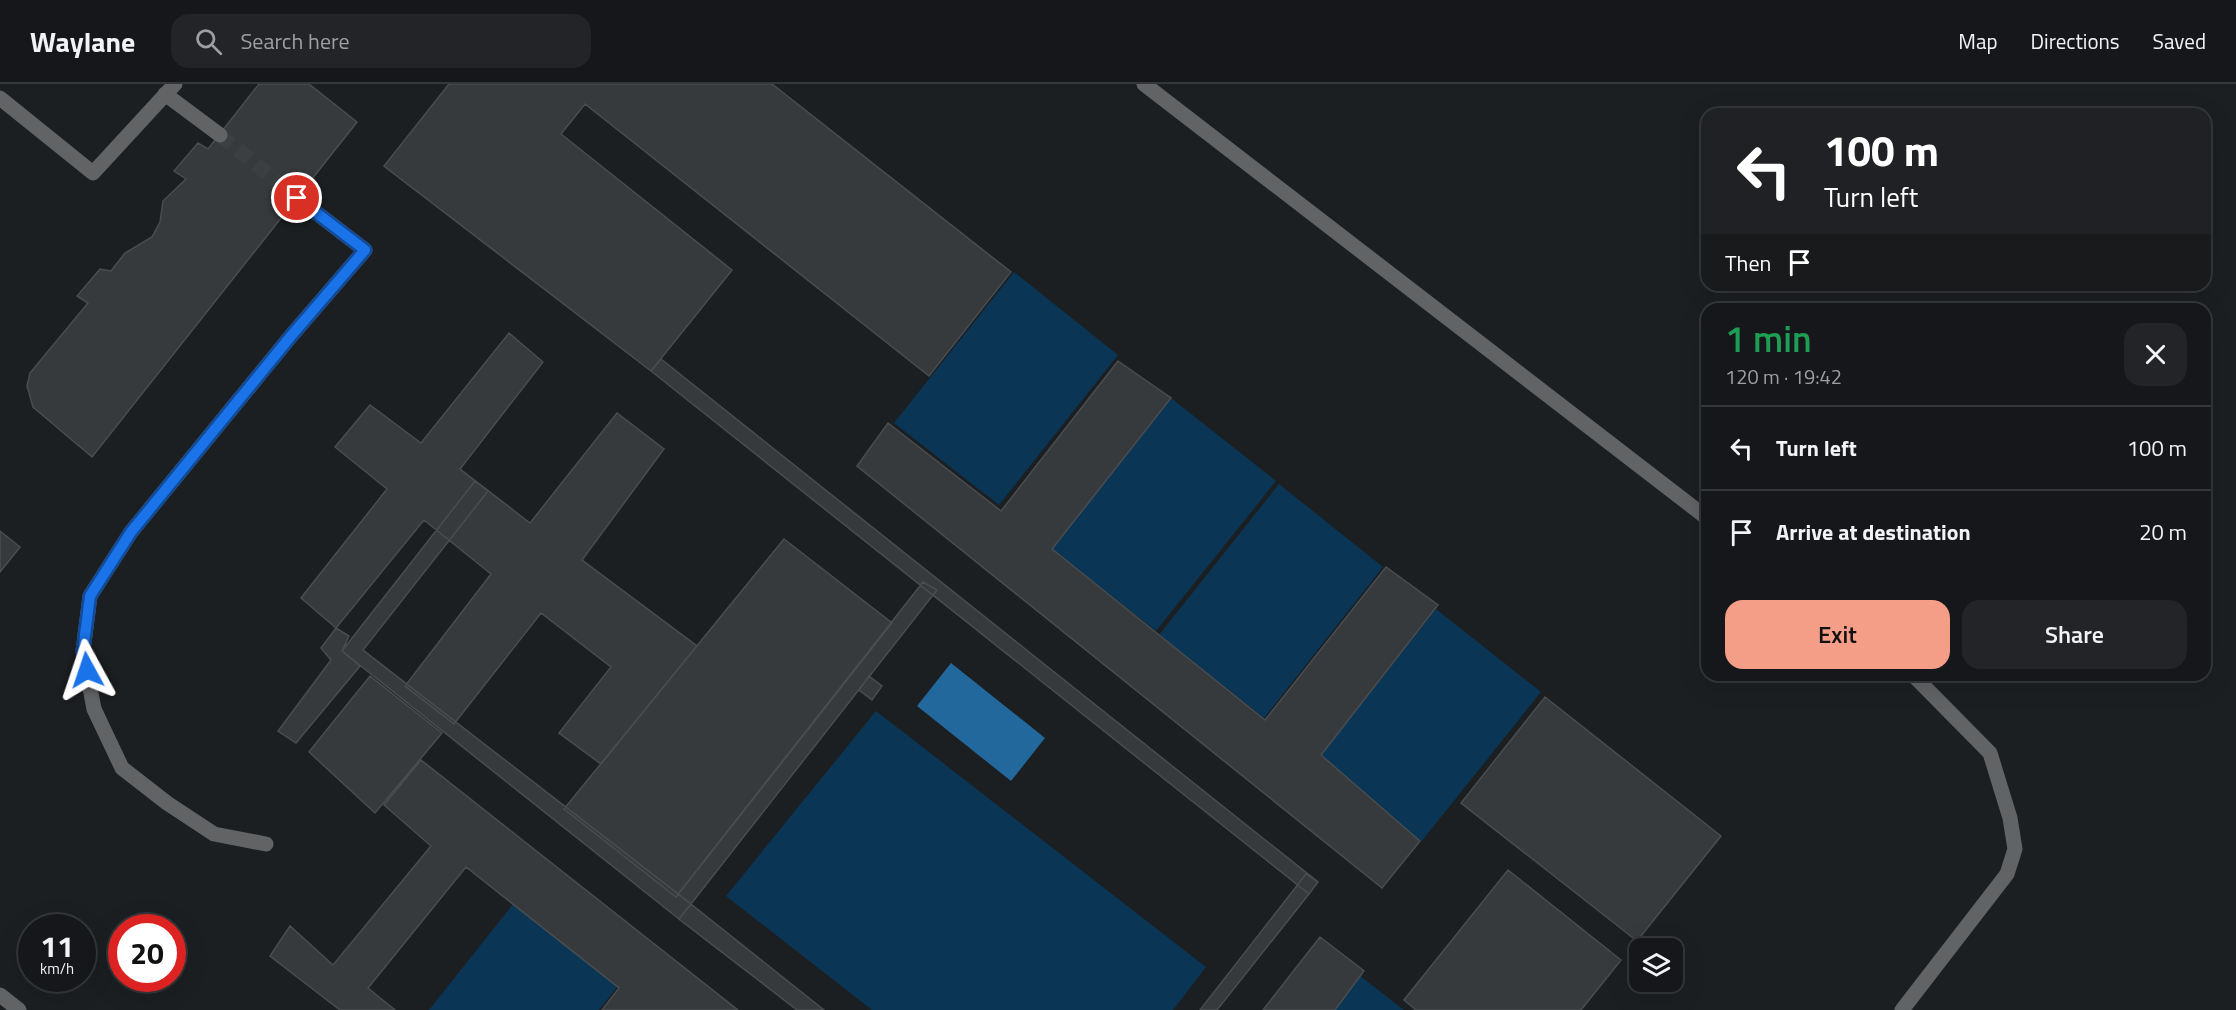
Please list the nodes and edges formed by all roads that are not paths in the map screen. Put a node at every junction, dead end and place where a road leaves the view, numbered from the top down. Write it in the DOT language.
graph roads {
  1 [pos="1144,84"];
  2 [pos="170,89"];
  3 [pos="0,98"];
  4 [pos="220,135"];
  5 [pos="297,198"];
  6 [pos="1701,513"];
  7 [pos="1919,681"];
  8 [pos="266,844"];
  9 [pos="0,995"];
  10 [pos="19,1010"];
  11 [pos="1902,1010"];
  1 -- 6 [label="lane"];
  2 -- 3 [label="lane"];
  2 -- 4 [label="lane"];
  5 -- 8 [label="lane"];
  7 -- 11 [label="lane"];
  9 -- 10 [label="lane"];
}
